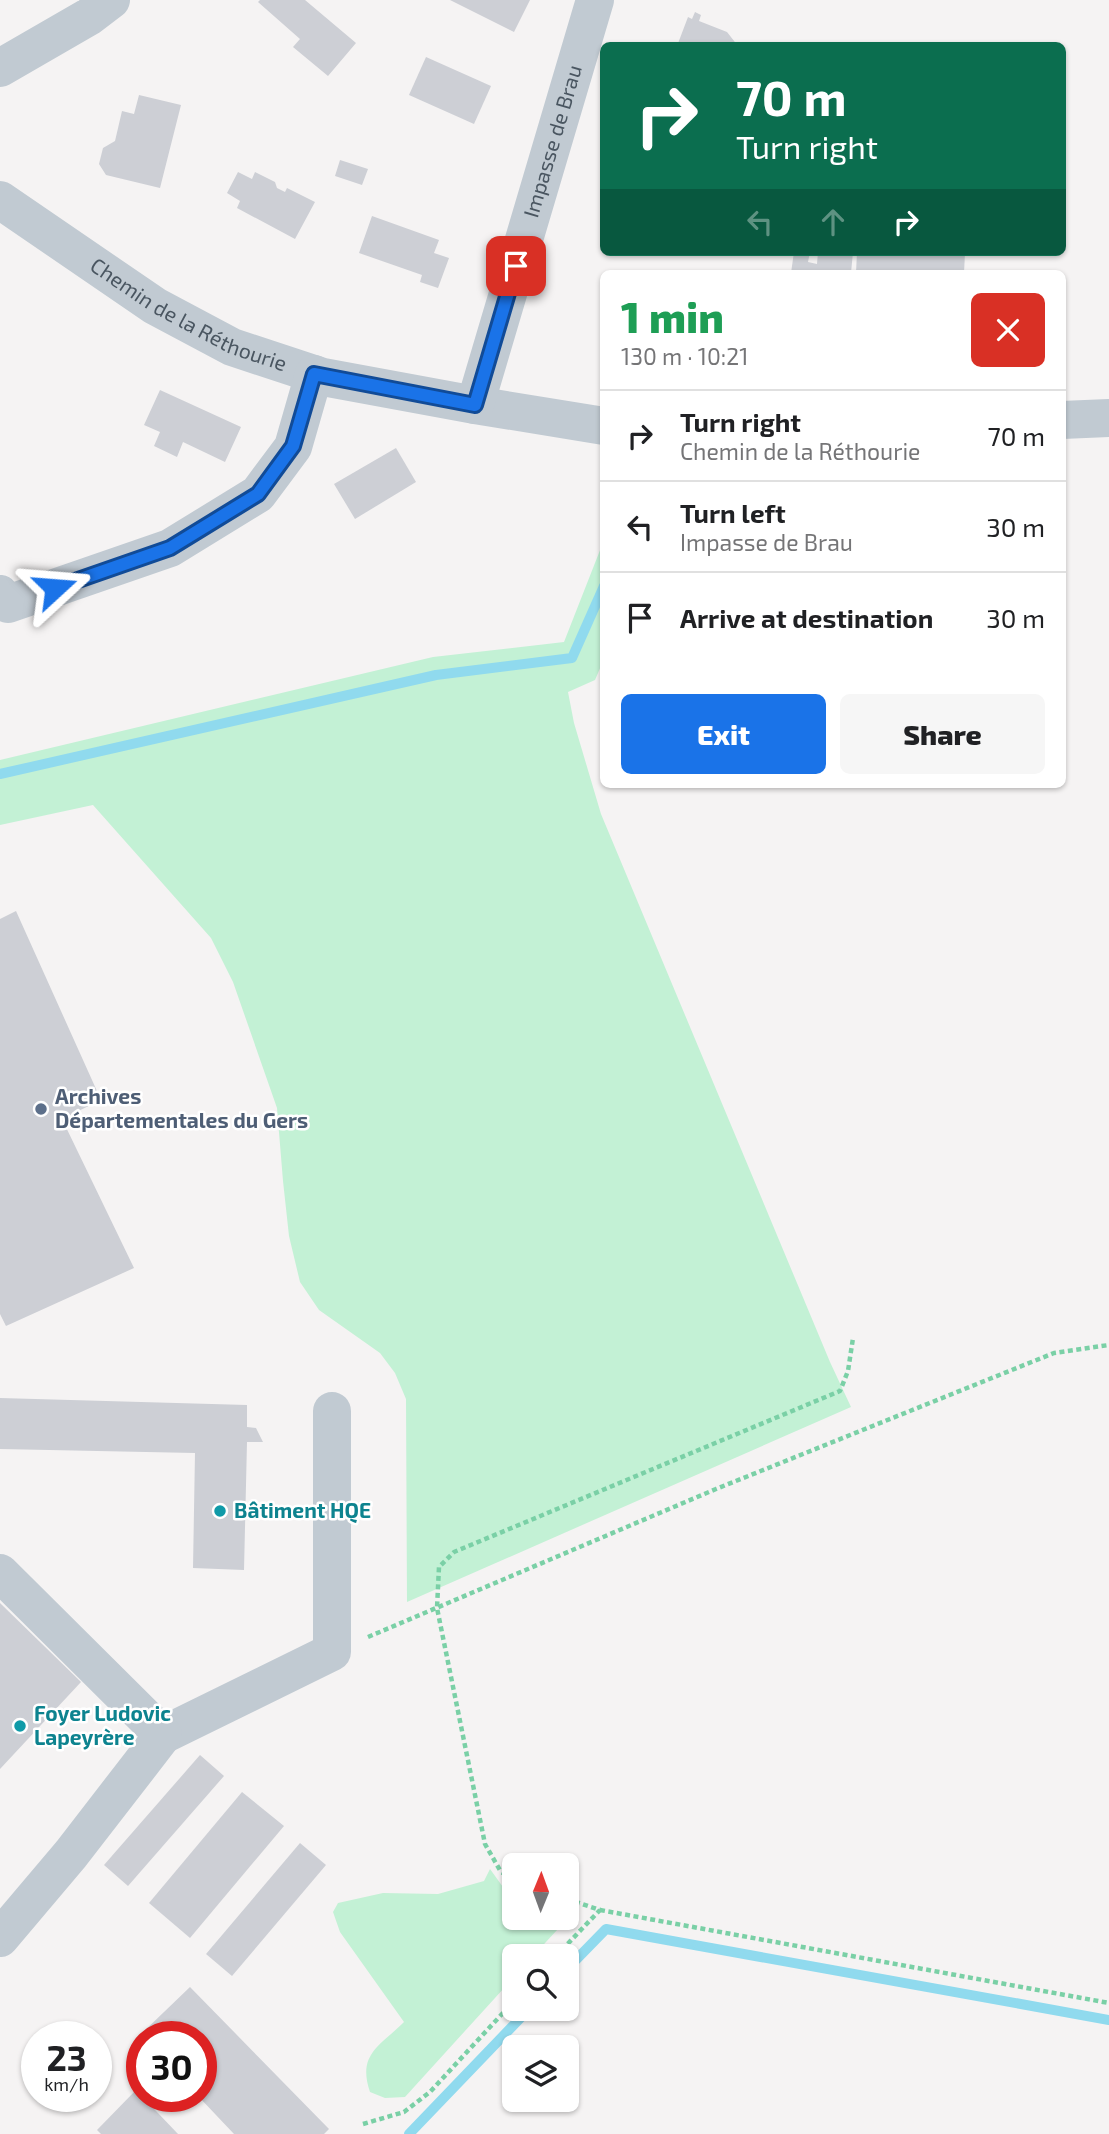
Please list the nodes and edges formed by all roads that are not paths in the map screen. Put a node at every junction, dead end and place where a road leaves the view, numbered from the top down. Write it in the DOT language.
graph roads {
  1 [pos="111,0"];
  2 [pos="595,0"];
  3 [pos="0,68"];
  4 [pos="0,200"];
  5 [pos="314,374"];
  6 [pos="475,405"];
  7 [pos="1109,418"];
  8 [pos="1066,420"];
  9 [pos="600,425"];
  10 [pos="3,603"];
  11 [pos="332,1411"];
  12 [pos="0,1573"];
  13 [pos="163,1735"];
  14 [pos="0,1938"];
  1 -- 3 [label="street"];
  2 -- 6 [label="street, Impasse de Brau"];
  4 -- 5 [label="street, Chemin de la Réthourie"];
  5 -- 6 [label="street, Chemin de la Réthourie"];
  5 -- 10 [label="street"];
  6 -- 9 [label="street, Chemin de la Réthourie"];
  7 -- 8 [label="street"];
  11 -- 13 [label="street"];
  12 -- 13 [label="street"];
  13 -- 14 [label="street"];
}
